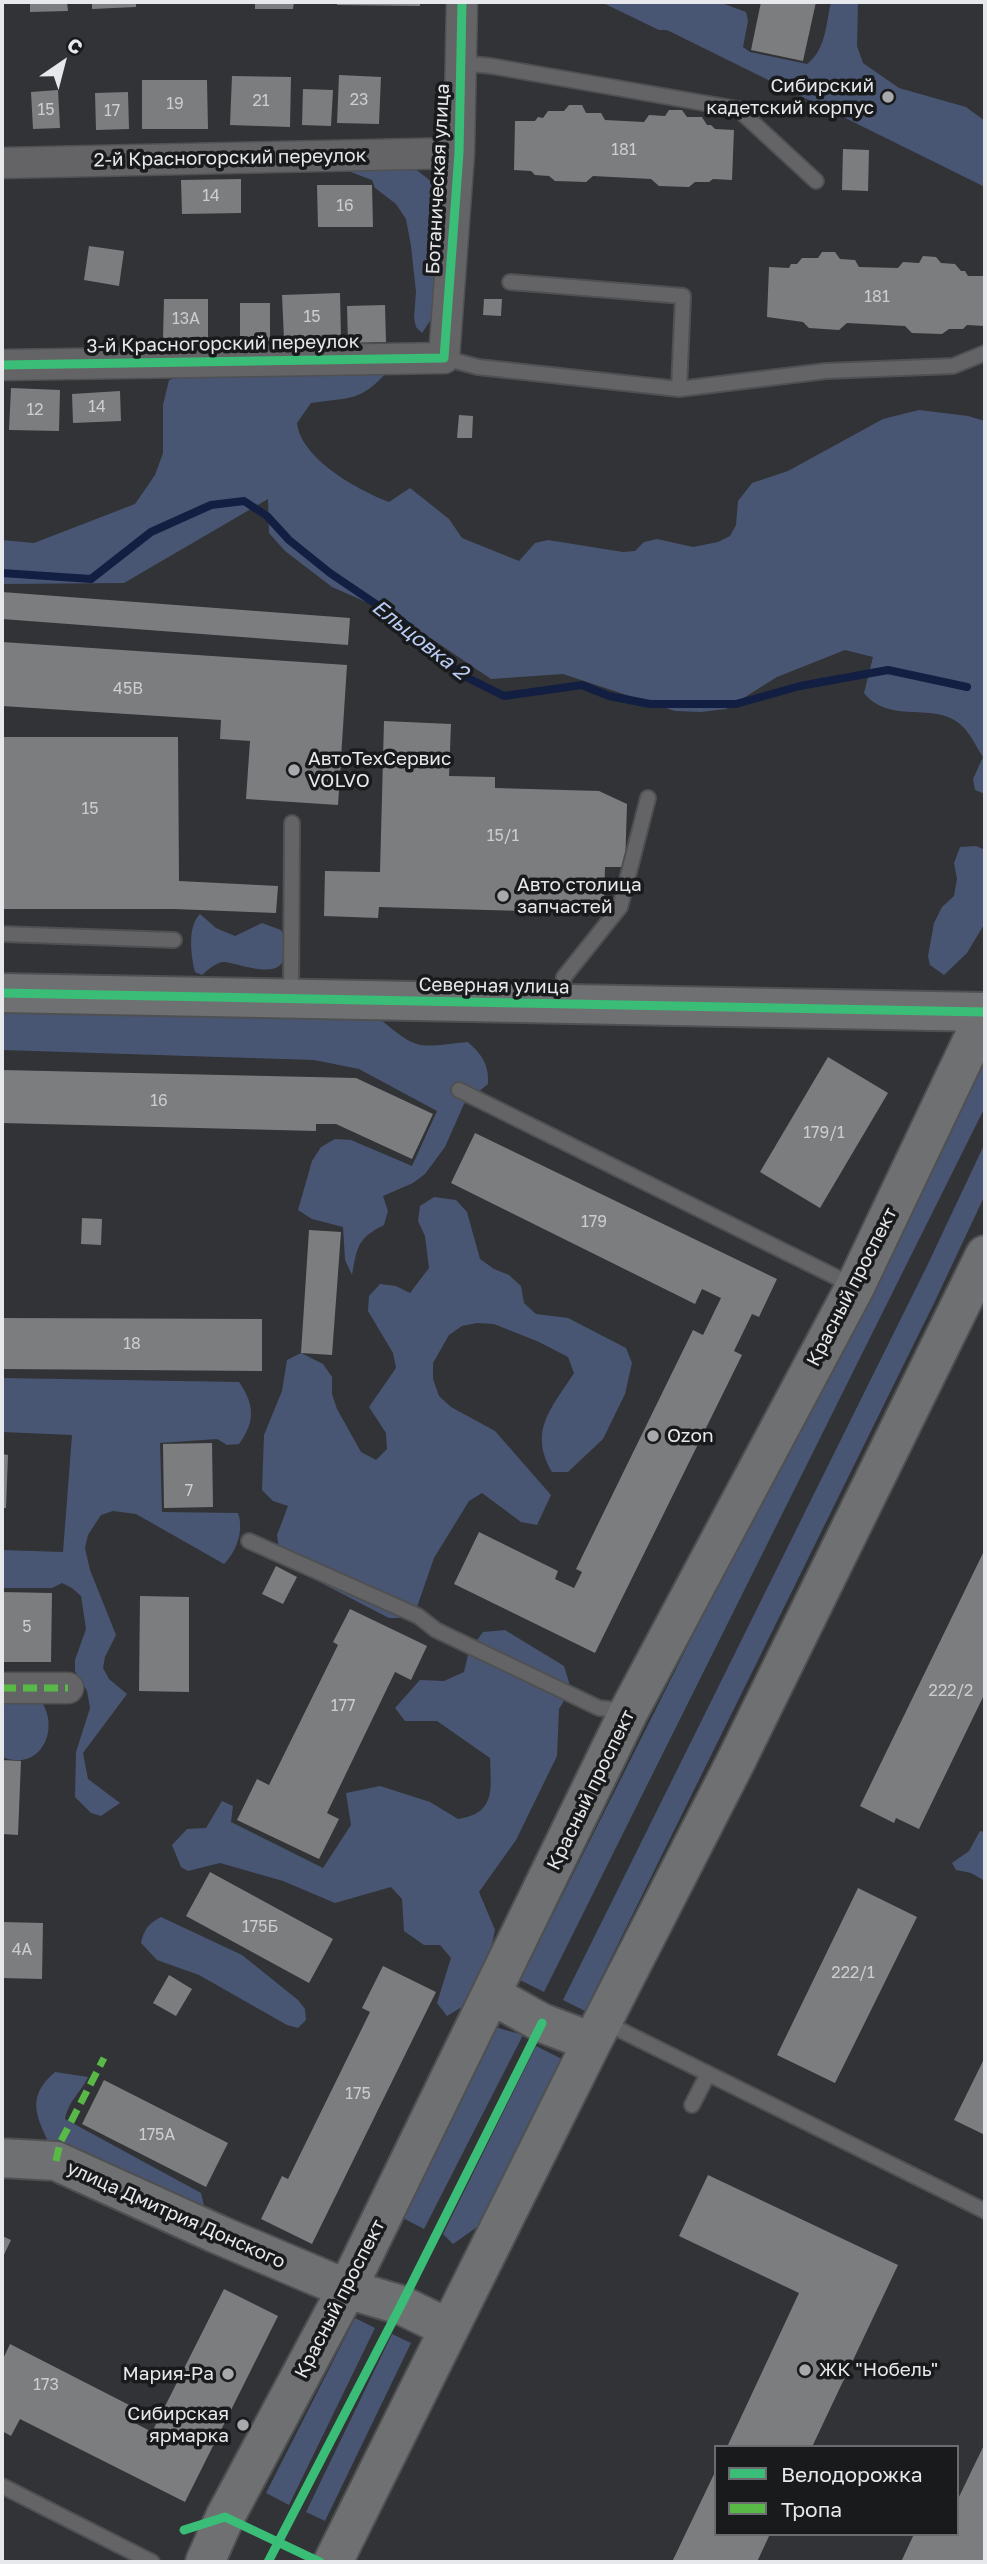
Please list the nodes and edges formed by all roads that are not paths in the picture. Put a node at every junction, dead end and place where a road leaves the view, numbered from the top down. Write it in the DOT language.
graph roads {
  1 [pos="462,2"];
  2 [pos="461,63"];
  3 [pos="459,153"];
  4 [pos="2,163"];
  5 [pos="816,181"];
  6 [pos="510,282"];
  7 [pos="985,353"];
  8 [pos="444,358"];
  9 [pos="2,365"];
  10 [pos="679,389"];
  11 [pos="648,798"];
  12 [pos="292,823"];
  13 [pos="2,934"];
  14 [pos="174,940"];
  15 [pos="2,993"];
  16 [pos="291,1000"];
  17 [pos="559,1004"];
  18 [pos="985,1013"];
  19 [pos="985,1023"];
  20 [pos="459,1090"];
  21 [pos="985,1255"];
  22 [pos="855,1287"];
  23 [pos="249,1541"];
  24 [pos="2,1688"];
  25 [pos="68,1688"];
  26 [pos="629,1711"];
  27 [pos="492,1995"];
  28 [pos="597,2032"];
  29 [pos="708,2074"];
  30 [pos="692,2105"];
  31 [pos="2,2158"];
  32 [pos="985,2211"];
  33 [pos="347,2289"];
  34 [pos="448,2328"];
  35 [pos="2,2486"];
  36 [pos="152,2562"];
  37 [pos="205,2562"];
  38 [pos="333,2562"];
  1 -- 2 [label="street, Ботаническая улица"];
  2 -- 3 [label="street, Ботаническая улица"];
  2 -- 5 [label="lane"];
  3 -- 4 [label="street, 2-й Красногорский переулок"];
  3 -- 8 [label="street, Ботаническая улица"];
  6 -- 10 [label="lane"];
  7 -- 10 [label="lane"];
  8 -- 9 [label="street, 3-й Красногорский переулок"];
  8 -- 10 [label="lane"];
  11 -- 17 [label="lane"];
  12 -- 16 [label="lane"];
  13 -- 14 [label="lane"];
  15 -- 16 [label="main road, Северная улица"];
  16 -- 17 [label="main road, Северная улица"];
  17 -- 18 [label="main road, Северная улица"];
  19 -- 22 [label="main road, Красный проспект"];
  20 -- 22 [label="lane"];
  21 -- 28 [label="main road"];
  22 -- 26 [label="main road, Красный проспект"];
  23 -- 26 [label="lane"];
  24 -- 25 [label="street"];
  26 -- 27 [label="main road, Красный проспект"];
  27 -- 28 [label="main road"];
  27 -- 33 [label="main road, Красный проспект"];
  28 -- 29 [label="lane"];
  28 -- 34 [label="main road"];
  29 -- 30 [label="lane"];
  29 -- 32 [label="lane"];
  31 -- 33 [label="main road, улица Дмитрия Донского"];
  33 -- 34 [label="main road, улица Дмитрия Донского"];
  33 -- 37 [label="main road, Красный проспект"];
  34 -- 38 [label="main road"];
  35 -- 36 [label="lane"];
}
